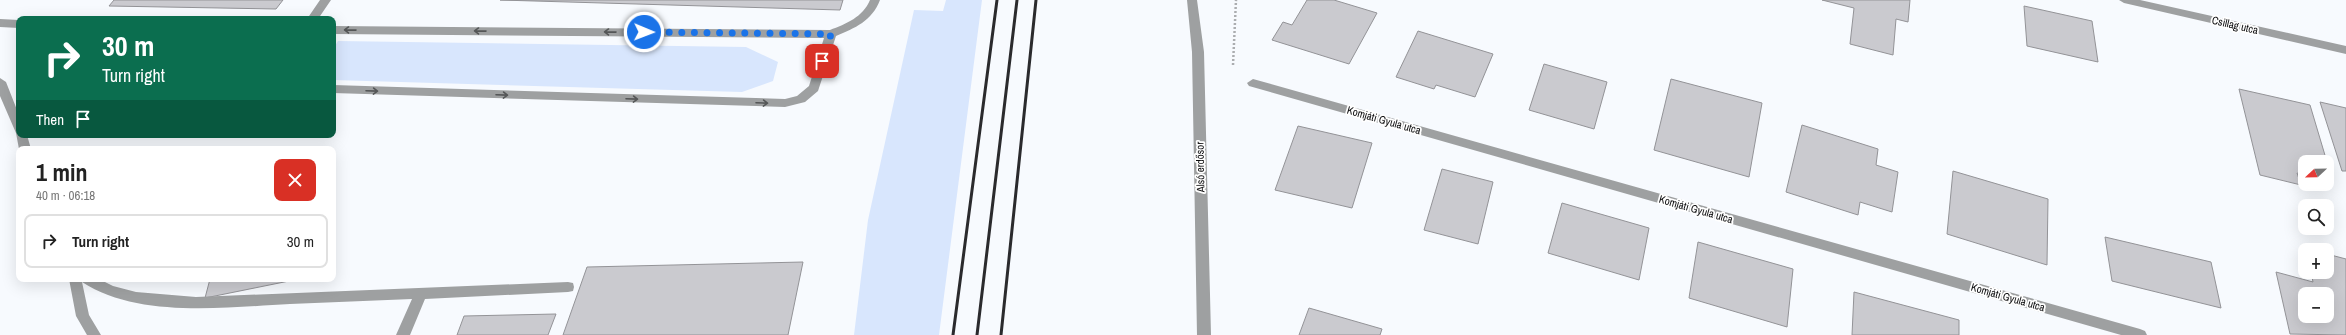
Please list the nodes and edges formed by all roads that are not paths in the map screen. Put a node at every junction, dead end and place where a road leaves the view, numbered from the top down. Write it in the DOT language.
graph roads {
  1 [pos="326,0"];
  2 [pos="875,0"];
  3 [pos="1192,0"];
  4 [pos="2124,0"];
  5 [pos="314,16"];
  6 [pos="0,23"];
  7 [pos="16,24"];
  8 [pos="336,30"];
  9 [pos="831,34"];
  10 [pos="2346,50"];
  11 [pos="0,82"];
  12 [pos="1253,83"];
  13 [pos="336,89"];
  14 [pos="16,122"];
  15 [pos="76,282"];
  16 [pos="92,282"];
  17 [pos="568,287"];
  18 [pos="420,295"];
  19 [pos="94,335"];
  20 [pos="403,335"];
  21 [pos="1204,335"];
  22 [pos="2140,335"];
  1 -- 5 [label="street"];
  2 -- 9 [label="street"];
  3 -- 21 [label="street, Alsó erdősor"];
  4 -- 10 [label="street, Csillag utca"];
  6 -- 7 [label="street"];
  9 -- 8 [label="street, one-way"];
  13 -- 9 [label="street, one-way"];
  11 -- 14 [label="street"];
  12 -- 22 [label="street, Komjáti Gyula utca"];
  15 -- 19 [label="street"];
  16 -- 18 [label="street"];
  17 -- 18 [label="street"];
  18 -- 20 [label="street"];
}
